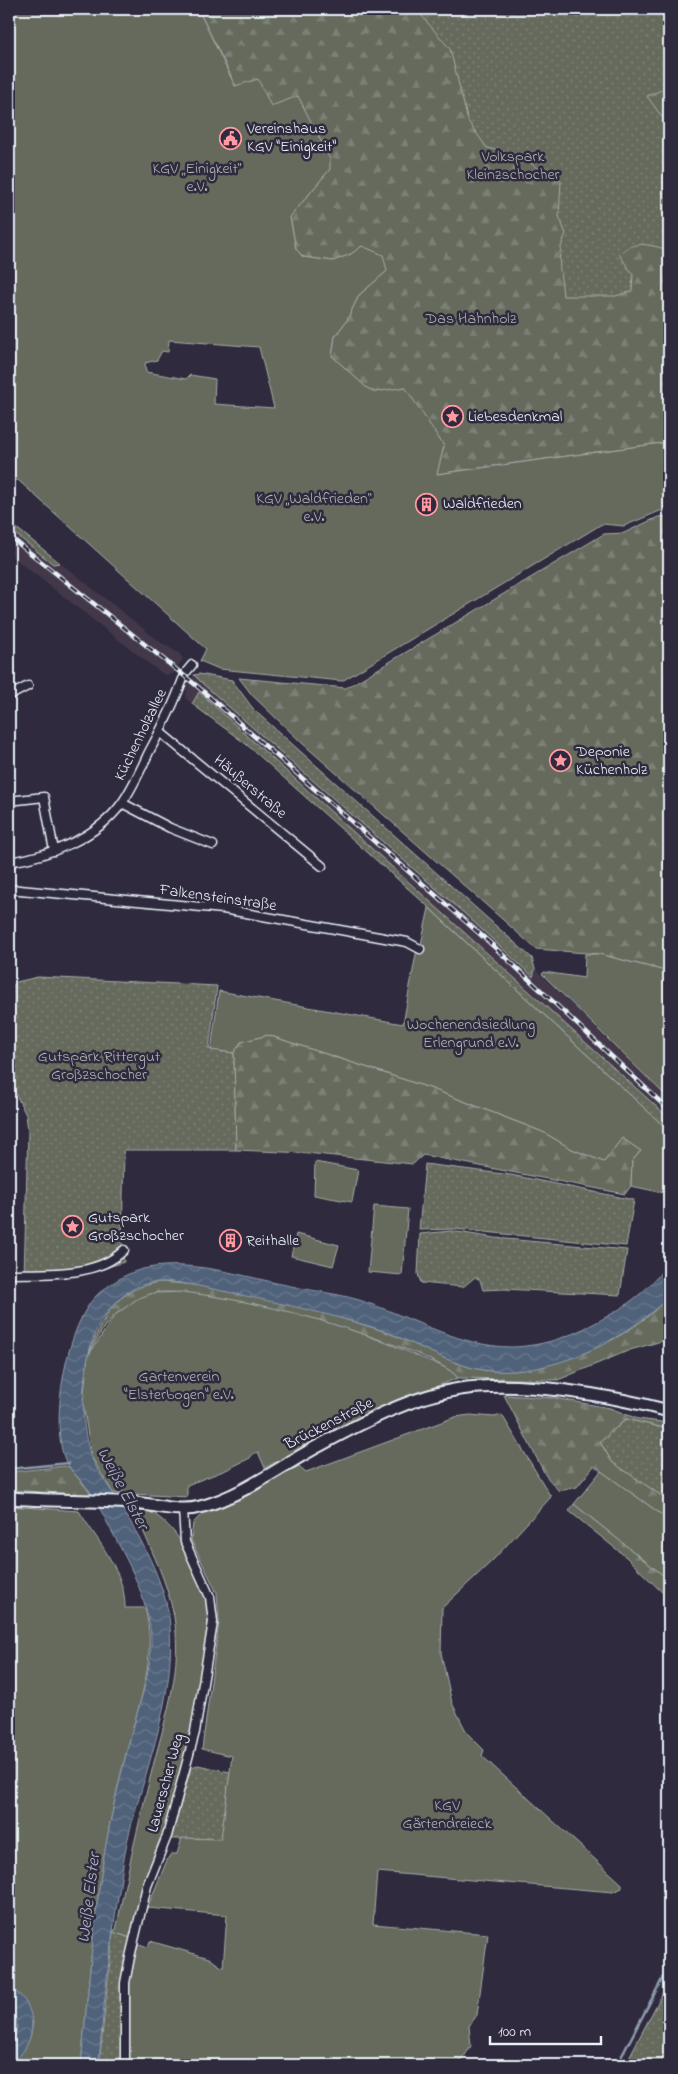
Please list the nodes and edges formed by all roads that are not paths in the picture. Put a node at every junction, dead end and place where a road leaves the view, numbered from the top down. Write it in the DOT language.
graph roads {
  1 [pos="183,679"];
  2 [pos="28,686"];
  3 [pos="9,696"];
  4 [pos="160,732"];
  5 [pos="9,801"];
  6 [pos="122,803"];
  7 [pos="212,845"];
  8 [pos="54,851"];
  9 [pos="9,862"];
  10 [pos="322,866"];
  11 [pos="9,889"];
  12 [pos="420,949"];
  13 [pos="124,1250"];
  14 [pos="9,1274"];
  15 [pos="669,1411"];
  16 [pos="9,1498"];
  17 [pos="183,1509"];
  18 [pos="125,2065"];
  1 -- 4 [label="street, Küchenholzallee"];
  2 -- 3 [label="street"];
  4 -- 6 [label="street, Küchenholzallee"];
  4 -- 10 [label="street, Häußerstraße"];
  5 -- 8 [label="street"];
  6 -- 7 [label="street, Küchenholzallee"];
  6 -- 8 [label="street, Küchenholzallee"];
  8 -- 9 [label="street, Küchenholzallee"];
  11 -- 12 [label="street, Falkensteinstraße"];
  13 -- 14 [label="street"];
  15 -- 17 [label="main road, Brückenstraße"];
  16 -- 17 [label="main road, Brückenstraße"];
  17 -- 18 [label="street, Lauerscher Weg"];
}
